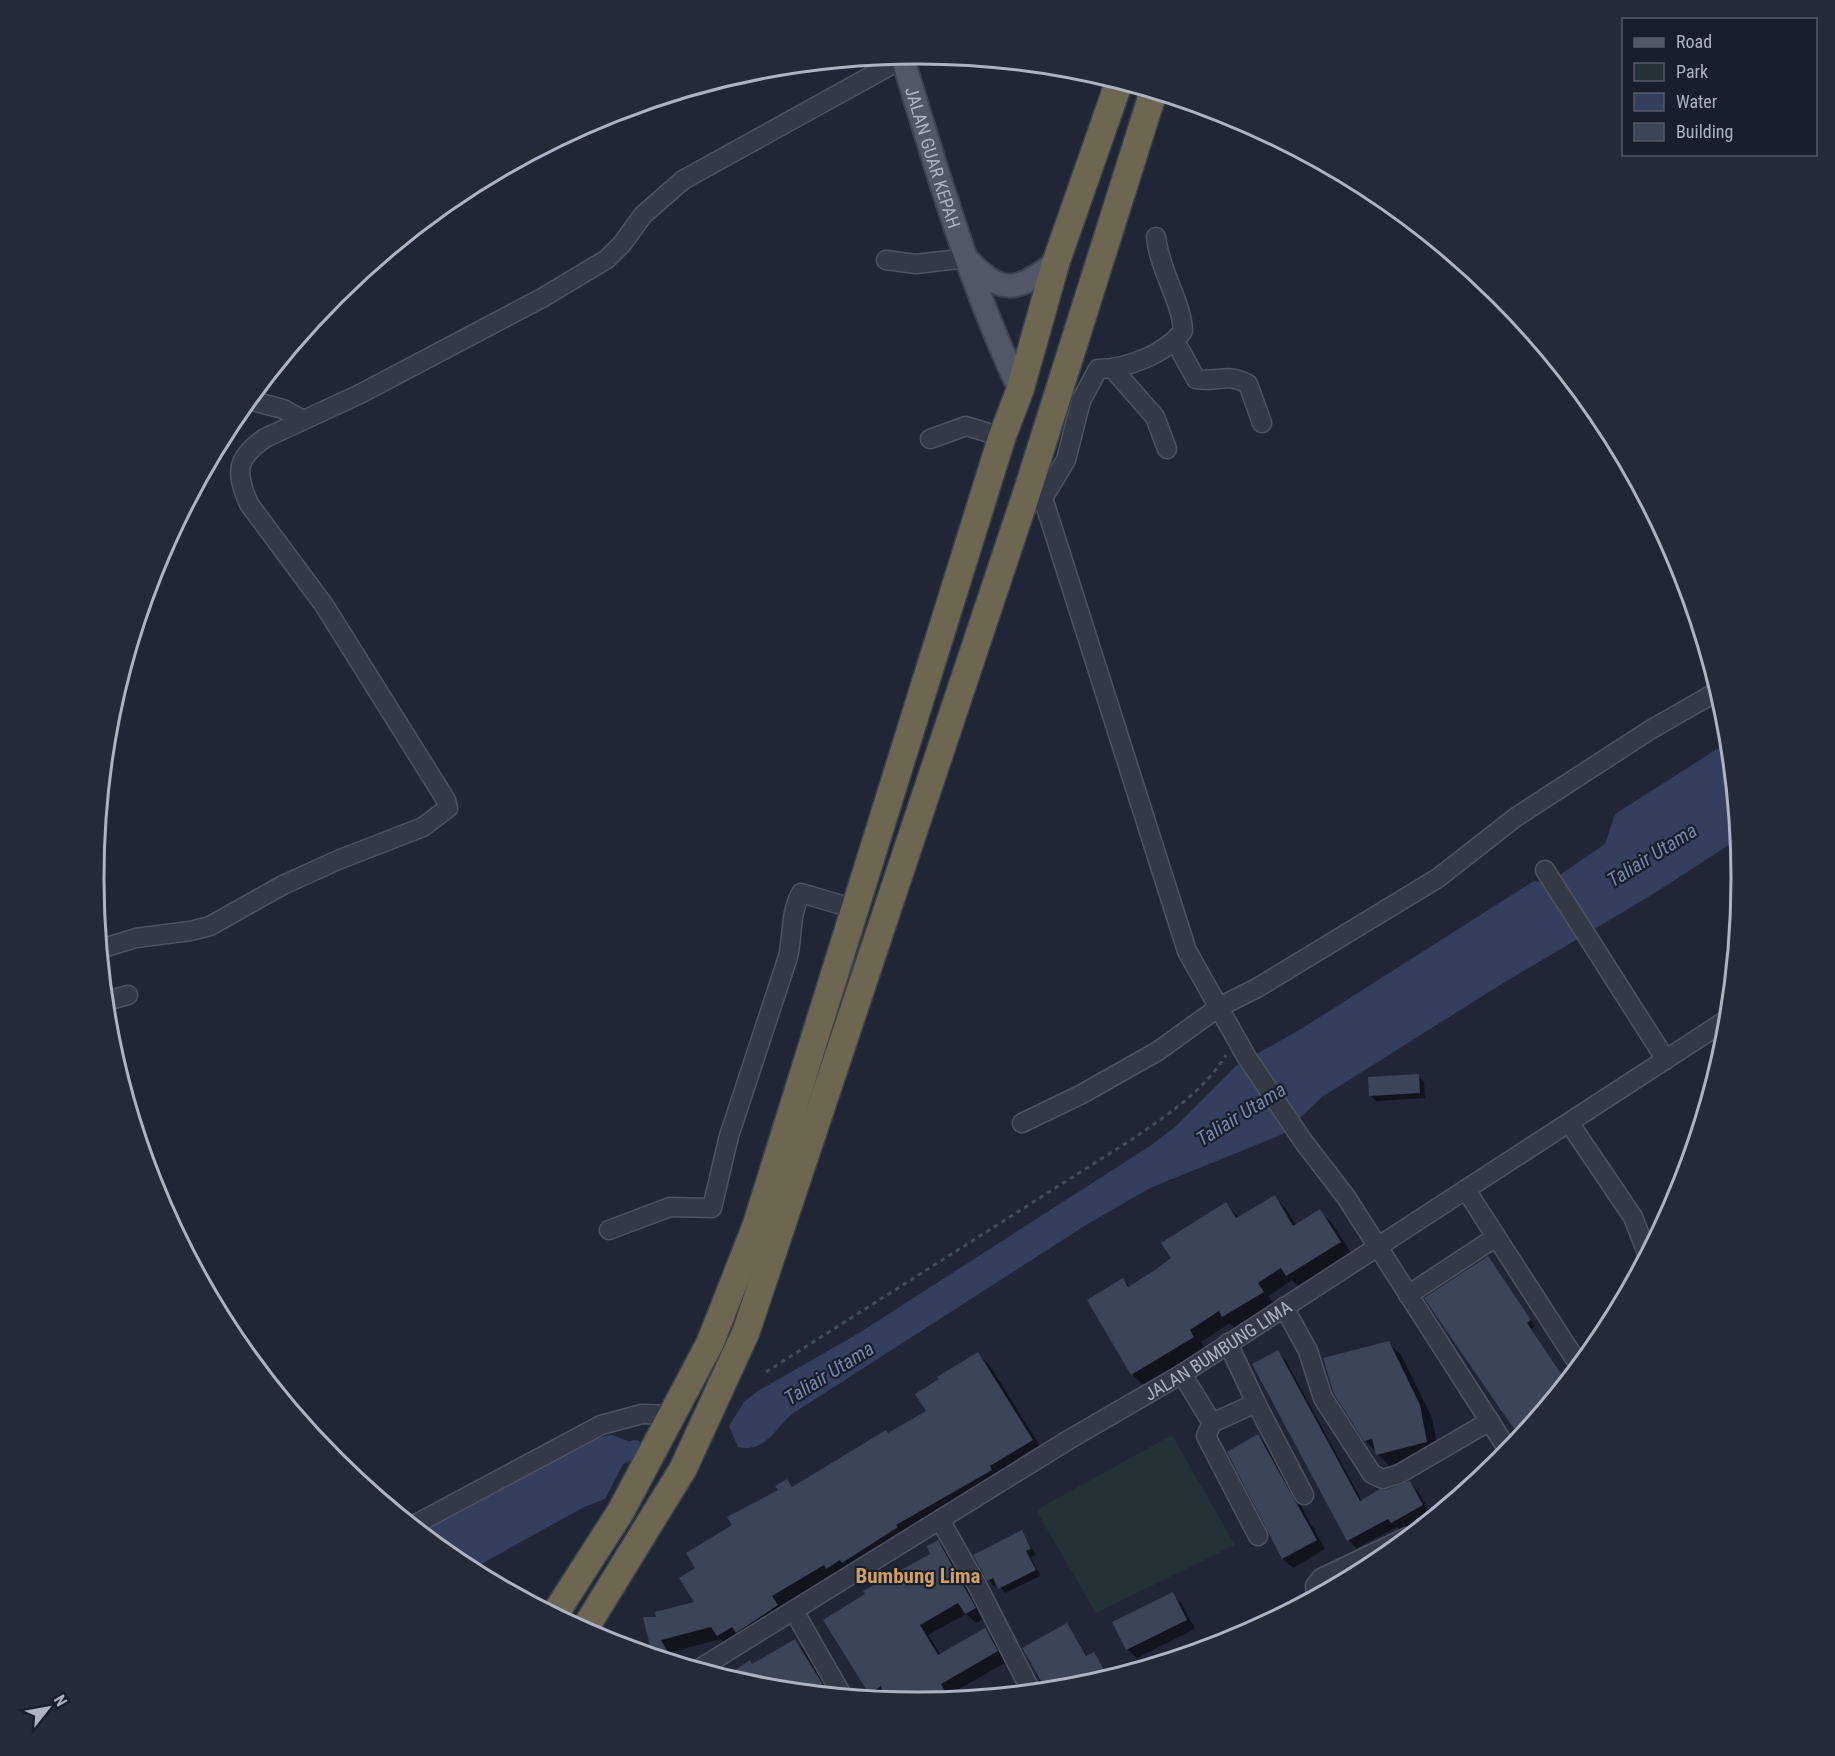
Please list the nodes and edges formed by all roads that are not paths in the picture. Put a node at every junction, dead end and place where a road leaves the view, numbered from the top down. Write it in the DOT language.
graph roads {
  1 [pos="887,65"];
  2 [pos="904,65"];
  3 [pos="1116,89"];
  4 [pos="1151,99"];
  5 [pos="1156,237"];
  6 [pos="966,258"];
  7 [pos="886,260"];
  8 [pos="1056,262"];
  9 [pos="1175,341"];
  10 [pos="1113,369"];
  11 [pos="1020,390"];
  12 [pos="258,402"];
  13 [pos="303,420"];
  14 [pos="1262,423"];
  15 [pos="1002,437"];
  16 [pos="930,439"];
  17 [pos="1167,449"];
  18 [pos="1035,495"];
  19 [pos="1710,696"];
  20 [pos="1547,873"];
  21 [pos="848,907"];
  22 [pos="107,947"];
  23 [pos="128,995"];
  24 [pos="114,999"];
  25 [pos="1219,1007"];
  26 [pos="1717,1026"];
  27 [pos="1666,1060"];
  28 [pos="1022,1123"];
  29 [pos="1570,1124"];
  30 [pos="1466,1190"];
  31 [pos="609,1230"];
  32 [pos="1496,1237"];
  33 [pos="1644,1244"];
  34 [pos="1378,1247"];
  35 [pos="1408,1295"];
  36 [pos="1284,1307"];
  37 [pos="1228,1343"];
  38 [pos="1574,1358"];
  39 [pos="1182,1374"];
  40 [pos="1256,1403"];
  41 [pos="669,1421"];
  42 [pos="1490,1421"];
  43 [pos="1212,1423"];
  44 [pos="1504,1442"];
  45 [pos="1304,1495"];
  46 [pos="940,1520"];
  47 [pos="420,1522"];
  48 [pos="1258,1536"];
  49 [pos="1362,1558"];
  50 [pos="1315,1588"];
  51 [pos="559,1608"];
  52 [pos="794,1611"];
  53 [pos="589,1622"];
  54 [pos="707,1664"];
  55 [pos="1028,1684"];
  56 [pos="839,1688"];
  1 -- 13 [label="street"];
  2 -- 6 [label="main road, JALAN GUAR KEPAH"];
  3 -- 8 [label="highway"];
  4 -- 18 [label="highway"];
  5 -- 9 [label="street"];
  6 -- 7 [label="street"];
  6 -- 8 [label="main road, JALAN GUAR KEPAH"];
  6 -- 11 [label="main road, JALAN GUAR KEPAH"];
  8 -- 11 [label="highway"];
  9 -- 10 [label="street"];
  9 -- 14 [label="street"];
  10 -- 17 [label="street"];
  10 -- 18 [label="street"];
  11 -- 15 [label="highway"];
  12 -- 13 [label="street"];
  13 -- 22 [label="street"];
  15 -- 16 [label="street"];
  15 -- 21 [label="highway"];
  18 -- 25 [label="street"];
  18 -- 53 [label="highway"];
  19 -- 25 [label="street"];
  20 -- 27 [label="street"];
  21 -- 31 [label="street"];
  21 -- 41 [label="highway"];
  23 -- 24 [label="street"];
  25 -- 28 [label="street"];
  25 -- 34 [label="street"];
  26 -- 27 [label="street, JALAN BUMBUNG LIMA"];
  27 -- 29 [label="street, JALAN BUMBUNG LIMA"];
  29 -- 30 [label="street, JALAN BUMBUNG LIMA"];
  29 -- 33 [label="street"];
  30 -- 32 [label="street"];
  30 -- 34 [label="street, JALAN BUMBUNG LIMA"];
  32 -- 35 [label="street"];
  32 -- 38 [label="street"];
  34 -- 35 [label="street"];
  34 -- 36 [label="street, JALAN BUMBUNG LIMA"];
  35 -- 42 [label="street"];
  36 -- 37 [label="street, JALAN BUMBUNG LIMA"];
  36 -- 42 [label="street"];
  37 -- 39 [label="street, JALAN BUMBUNG LIMA"];
  37 -- 40 [label="street"];
  39 -- 43 [label="street"];
  39 -- 46 [label="street, JALAN BUMBUNG LIMA"];
  40 -- 43 [label="street"];
  40 -- 45 [label="street"];
  41 -- 47 [label="street"];
  41 -- 51 [label="highway"];
  42 -- 44 [label="street"];
  43 -- 48 [label="street"];
  46 -- 52 [label="street, JALAN BUMBUNG LIMA"];
  46 -- 55 [label="street"];
  49 -- 50 [label="street"];
  52 -- 54 [label="street, JALAN BUMBUNG LIMA"];
  52 -- 56 [label="street"];
}
